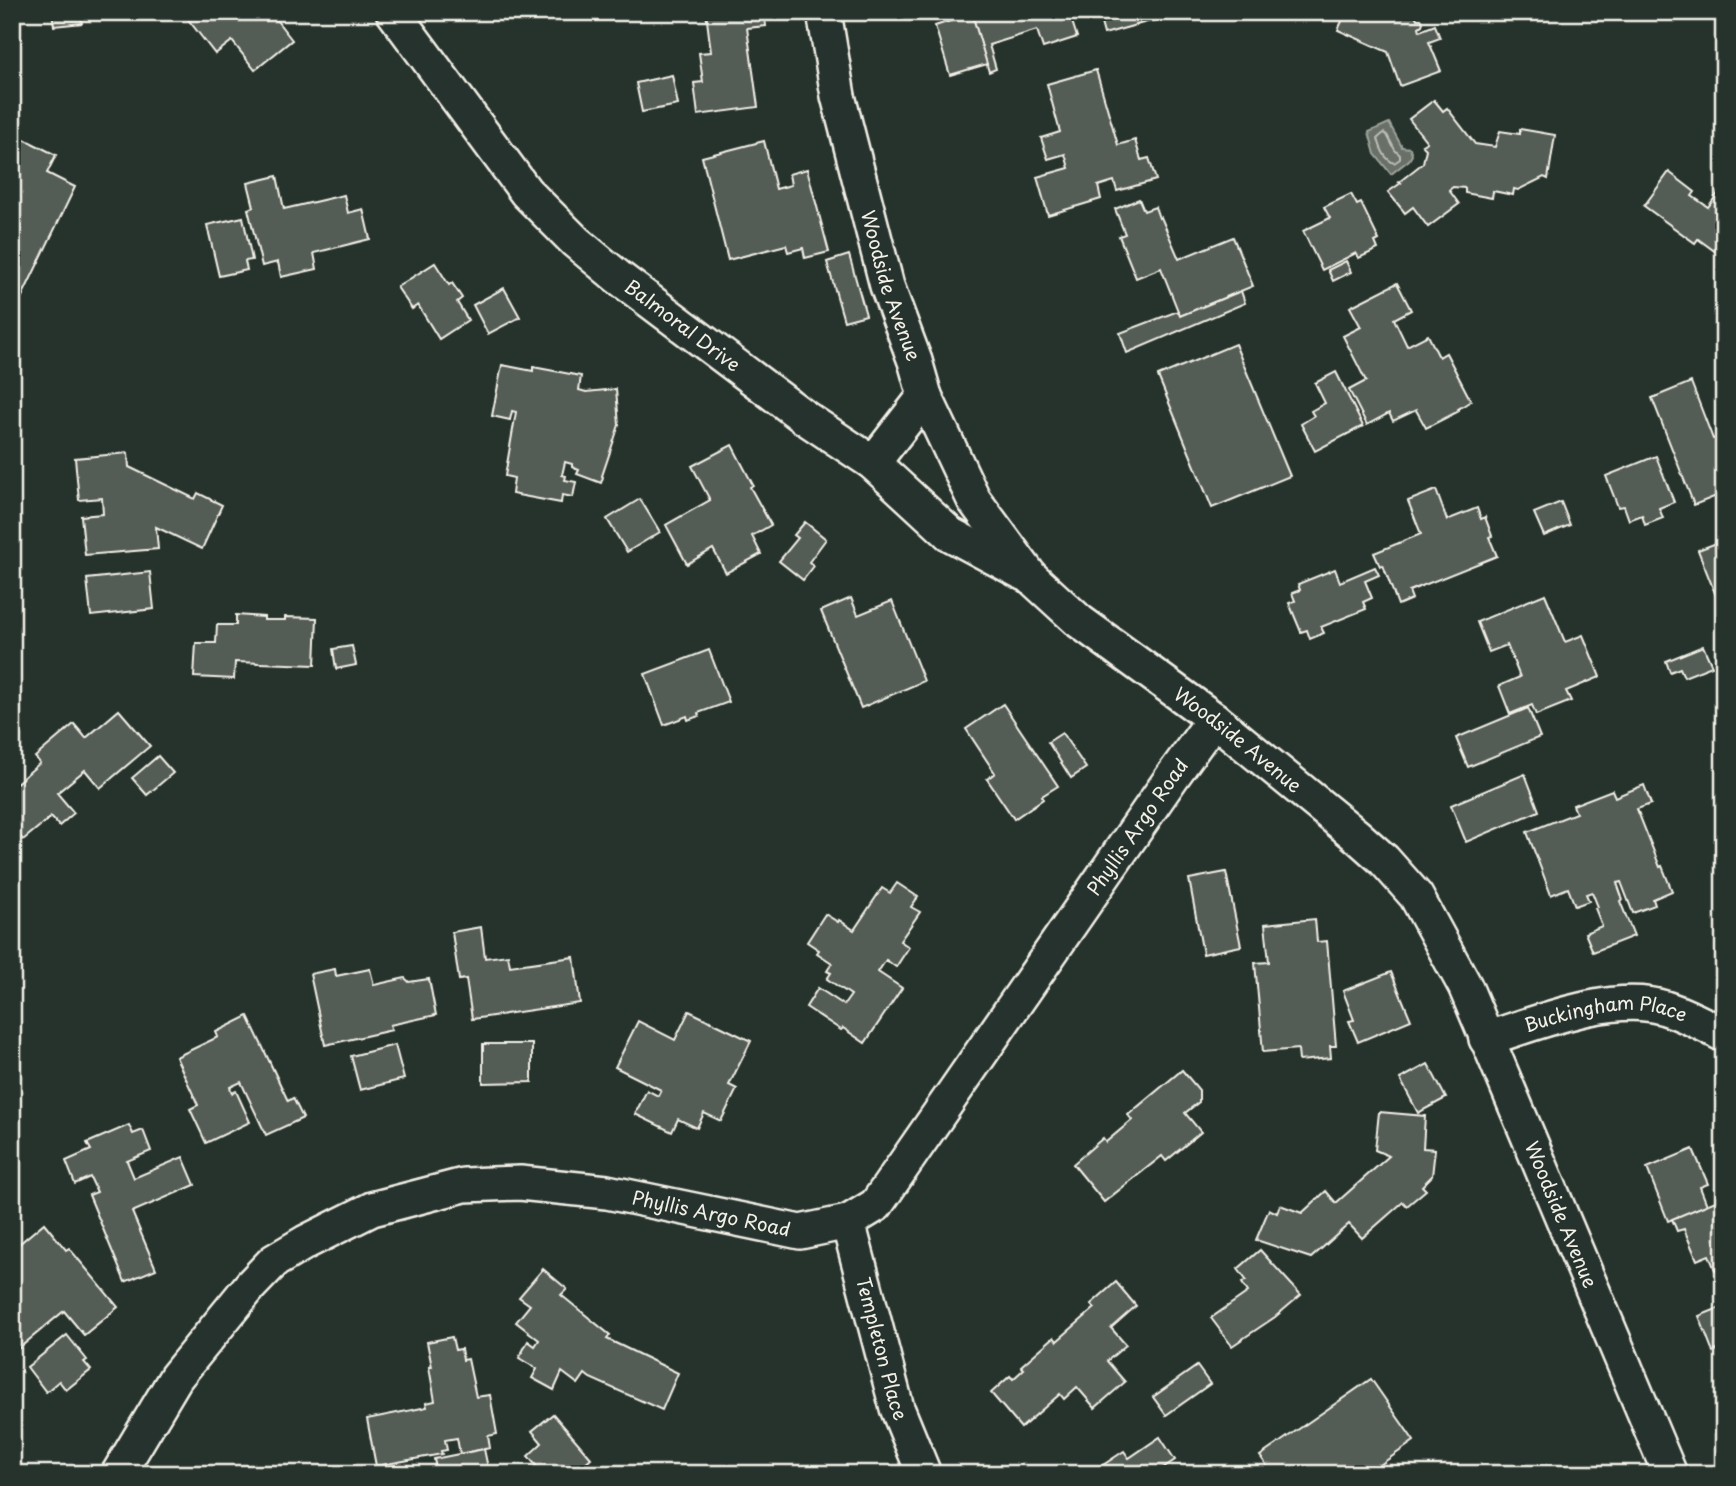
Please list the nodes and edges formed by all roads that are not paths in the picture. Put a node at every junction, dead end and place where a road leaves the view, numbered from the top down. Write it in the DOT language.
graph roads {
  1 [pos="393,12"];
  2 [pos="824,12"];
  3 [pos="925,396"];
  4 [pos="873,463"];
  5 [pos="1031,577"];
  6 [pos="1214,719"];
  7 [pos="1724,1035"];
  8 [pos="1486,1038"];
  9 [pos="848,1222"];
  10 [pos="118,1474"];
  11 [pos="924,1474"];
  12 [pos="1670,1474"];
  1 -- 4 [label="street, Balmoral Drive"];
  2 -- 3 [label="street, Woodside Avenue"];
  3 -- 4 [label="street"];
  3 -- 5 [label="street, Woodside Avenue"];
  4 -- 5 [label="street, Balmoral Drive"];
  5 -- 6 [label="street, Woodside Avenue"];
  6 -- 8 [label="street, Woodside Avenue"];
  6 -- 9 [label="street, Phyllis Argo Road"];
  7 -- 8 [label="street, Buckingham Place"];
  8 -- 12 [label="street, Woodside Avenue"];
  9 -- 10 [label="street, Phyllis Argo Road"];
  9 -- 11 [label="street, Templeton Place"];
}
